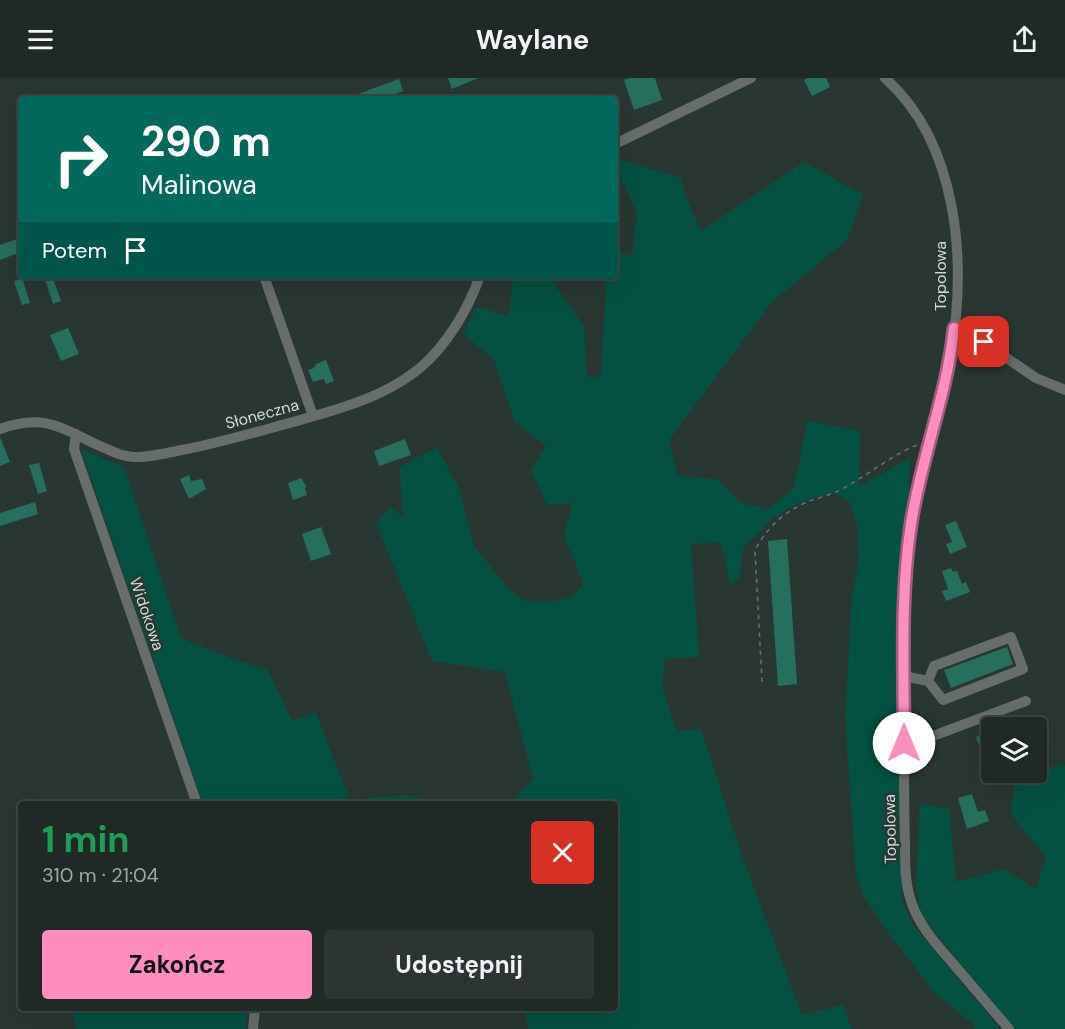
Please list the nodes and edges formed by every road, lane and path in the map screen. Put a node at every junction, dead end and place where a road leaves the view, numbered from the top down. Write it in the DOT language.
graph roads {
  1 [pos="751,78"];
  2 [pos="885,78"];
  3 [pos="618,143"];
  4 [pos="265,279"];
  5 [pos="478,279"];
  6 [pos="954,328"];
  7 [pos="1065,390"];
  8 [pos="313,416"];
  9 [pos="0,429"];
  10 [pos="76,434"];
  11 [pos="928,445"];
  12 [pos="904,676"];
  13 [pos="928,681"];
  14 [pos="762,682"];
  15 [pos="1026,701"];
  16 [pos="904,743"];
  17 [pos="196,801"];
  18 [pos="255,1011"];
  19 [pos="253,1029"];
  20 [pos="1009,1029"];
  1 -- 3 [label="street"];
  2 -- 6 [label="street, Topolowa"];
  4 -- 8 [label="street"];
  5 -- 8 [label="street, Słoneczna"];
  6 -- 7 [label="street"];
  6 -- 11 [label="street, Topolowa"];
  8 -- 10 [label="street, Słoneczna"];
  9 -- 10 [label="street, Słoneczna"];
  10 -- 17 [label="street, Widokowa"];
  11 -- 12 [label="street, Topolowa"];
  11 -- 14 [label="path"];
  12 -- 13 [label="street"];
  12 -- 16 [label="street, Topolowa"];
  13 -- 13 [label="street"];
  15 -- 16 [label="street"];
  16 -- 20 [label="street, Topolowa"];
  18 -- 19 [label="street"];
}
